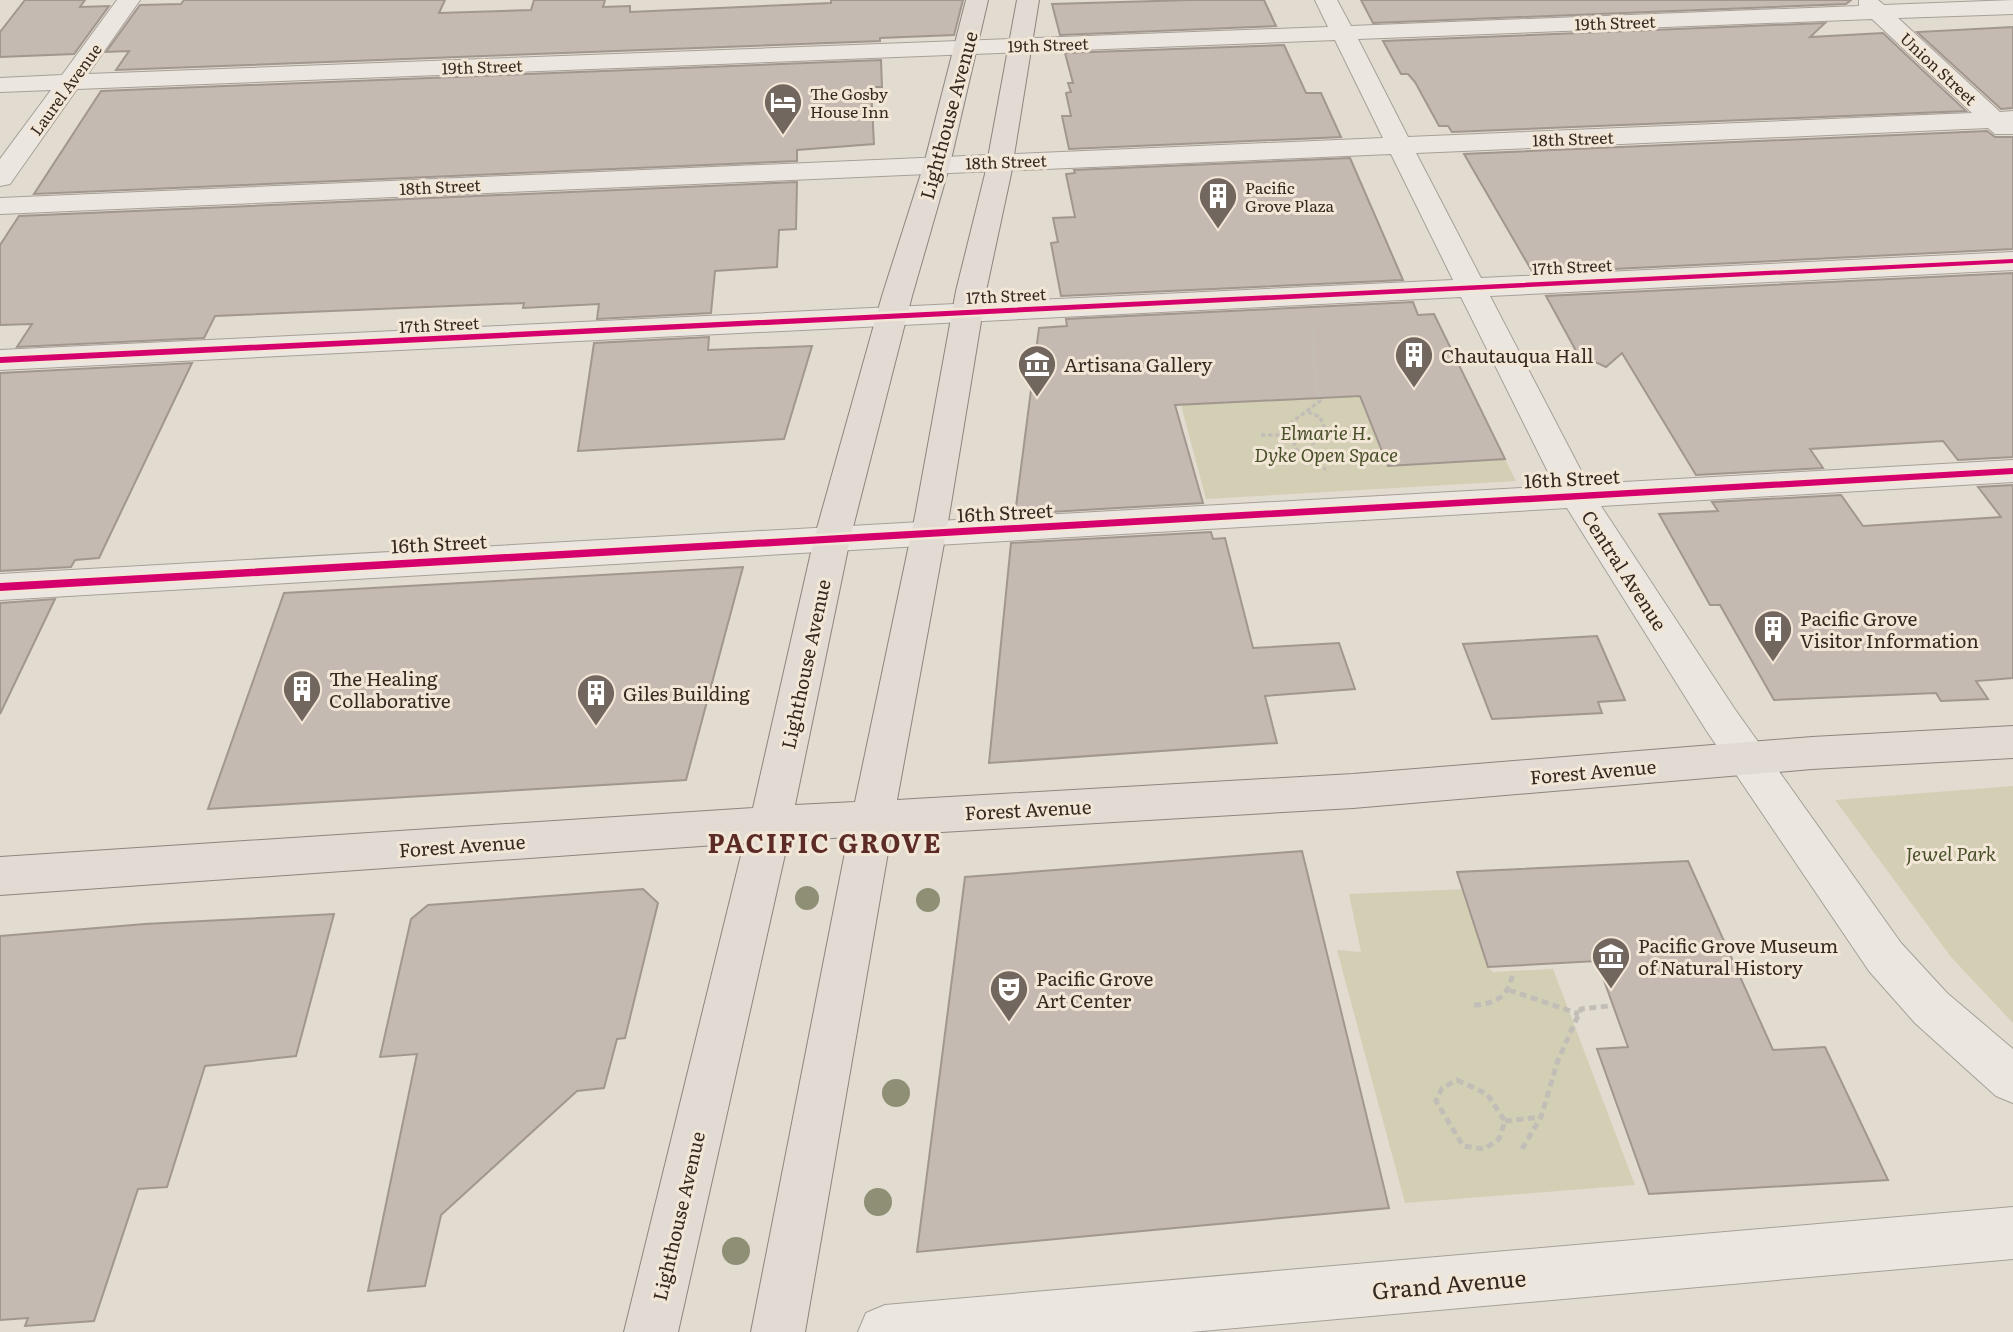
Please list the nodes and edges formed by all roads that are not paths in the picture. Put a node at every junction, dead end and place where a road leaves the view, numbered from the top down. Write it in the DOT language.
graph roads {
  1 [pos="129,0"];
  2 [pos="977,0"];
  3 [pos="1028,0"];
  4 [pos="1326,0"];
  5 [pos="1872,6"];
  6 [pos="2013,7"];
  7 [pos="1342,33"];
  8 [pos="1020,45"];
  9 [pos="965,47"];
  10 [pos="69,83"];
  11 [pos="0,85"];
  12 [pos="2007,126"];
  13 [pos="1402,146"];
  14 [pos="999,161"];
  15 [pos="937,164"];
  16 [pos="0,178"];
  17 [pos="0,206"];
  18 [pos="2013,261"];
  19 [pos="1471,286"];
  20 [pos="967,313"];
  21 [pos="892,317"];
  22 [pos="0,360"];
  23 [pos="2013,471"];
  24 [pos="1577,496"];
  25 [pos="927,534"];
  26 [pos="832,539"];
  27 [pos="0,587"];
  28 [pos="2013,741"];
  29 [pos="1747,758"];
  30 [pos="873,819"];
  31 [pos="770,825"];
  32 [pos="0,876"];
  33 [pos="2013,1080"];
  34 [pos="2013,1233"];
  35 [pos="651,1332"];
  36 [pos="778,1332"];
  37 [pos="885,1332"];
  1 -- 10 [label="street, Laurel Avenue"];
  2 -- 9 [label="main road, Lighthouse Avenue"];
  3 -- 8 [label="main road"];
  4 -- 7 [label="street, Central Avenue"];
  5 -- 6 [label="street, 19th Street"];
  5 -- 7 [label="street, 19th Street"];
  5 -- 12 [label="street, Union Street"];
  7 -- 8 [label="street, 19th Street"];
  7 -- 13 [label="street, Central Avenue"];
  8 -- 9 [label="street, 19th Street"];
  8 -- 14 [label="main road"];
  9 -- 10 [label="street, 19th Street"];
  9 -- 15 [label="main road, Lighthouse Avenue"];
  10 -- 11 [label="street, 19th Street"];
  10 -- 16 [label="street, Laurel Avenue"];
  12 -- 13 [label="street, 18th Street"];
  13 -- 14 [label="street, 18th Street"];
  13 -- 19 [label="street, Central Avenue"];
  14 -- 15 [label="street, 18th Street"];
  14 -- 20 [label="main road"];
  15 -- 17 [label="street, 18th Street"];
  15 -- 21 [label="main road, Lighthouse Avenue"];
  18 -- 19 [label="street, 17th Street"];
  19 -- 20 [label="street, 17th Street"];
  19 -- 24 [label="street, Central Avenue"];
  20 -- 21 [label="street, 17th Street"];
  20 -- 25 [label="main road"];
  21 -- 22 [label="street, 17th Street"];
  21 -- 26 [label="main road, Lighthouse Avenue"];
  23 -- 24 [label="street, 16th Street"];
  24 -- 25 [label="street, 16th Street"];
  24 -- 29 [label="street, Central Avenue"];
  25 -- 26 [label="street, 16th Street"];
  25 -- 30 [label="main road"];
  26 -- 27 [label="street, 16th Street"];
  26 -- 31 [label="main road, Lighthouse Avenue"];
  28 -- 29 [label="main road, Forest Avenue"];
  29 -- 30 [label="main road, Forest Avenue"];
  29 -- 33 [label="street, Central Avenue"];
  30 -- 31 [label="main road, Forest Avenue"];
  30 -- 36 [label="main road"];
  31 -- 32 [label="main road, Forest Avenue"];
  31 -- 35 [label="main road, Lighthouse Avenue"];
  34 -- 37 [label="street, Grand Avenue"];
}
